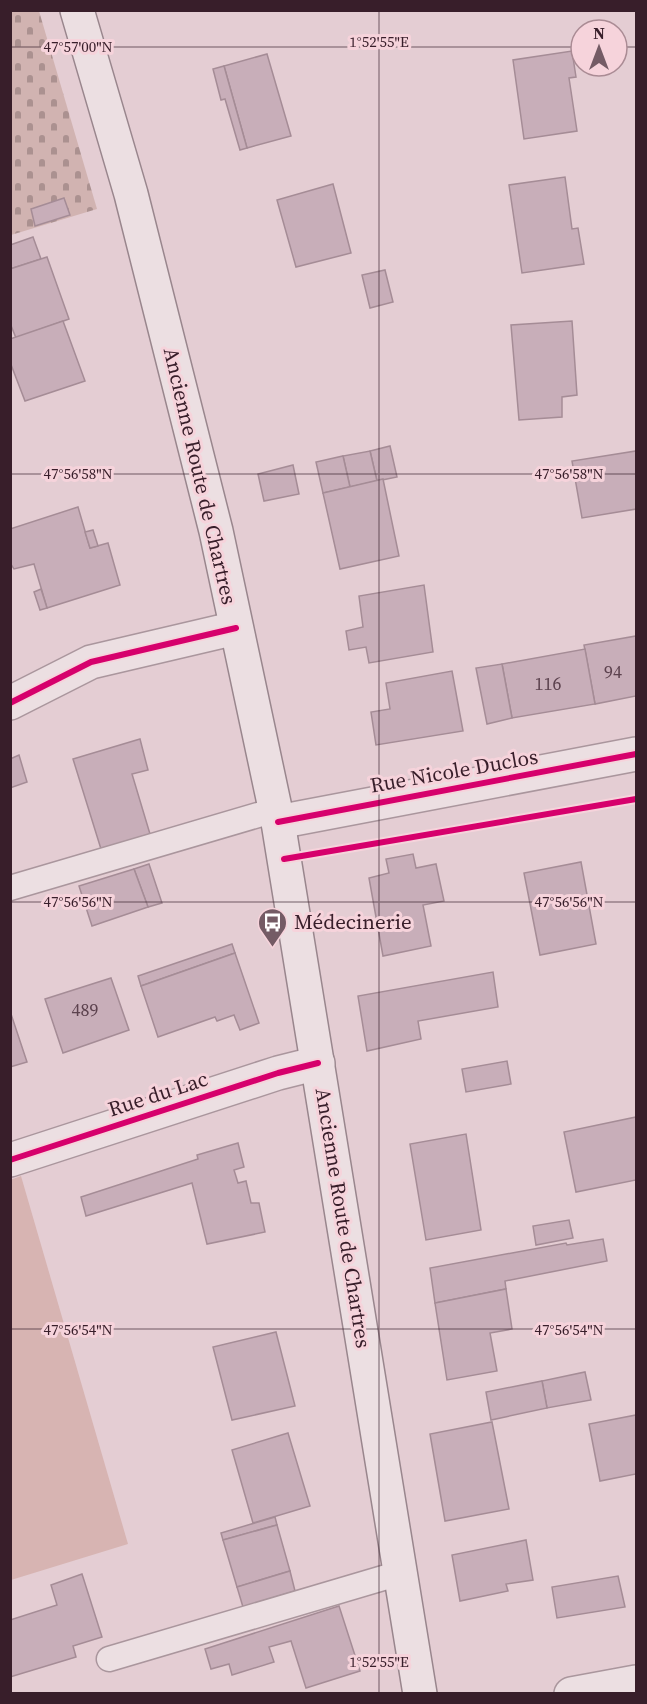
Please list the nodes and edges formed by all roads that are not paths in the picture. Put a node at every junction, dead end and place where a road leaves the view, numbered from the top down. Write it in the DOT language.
graph roads {
  1 [pos="77,10"];
  2 [pos="236,628"];
  3 [pos="10,703"];
  4 [pos="636,754"];
  5 [pos="276,816"];
  6 [pos="10,888"];
  7 [pos="318,1063"];
  8 [pos="10,1160"];
  9 [pos="400,1573"];
  10 [pos="109,1659"];
  11 [pos="636,1682"];
  12 [pos="420,1694"];
  13 [pos="571,1694"];
  1 -- 2 [label="main road, Ancienne Route de Chartres"];
  2 -- 3 [label="main road"];
  2 -- 5 [label="main road, Ancienne Route de Chartres"];
  4 -- 5 [label="main road, Rue Nicole Duclos"];
  5 -- 6 [label="lane"];
  5 -- 7 [label="main road, Ancienne Route de Chartres"];
  7 -- 8 [label="main road, Rue du Lac"];
  7 -- 9 [label="main road, Ancienne Route de Chartres"];
  9 -- 10 [label="lane"];
  9 -- 12 [label="main road, Ancienne Route de Chartres"];
  11 -- 13 [label="main road"];
}
